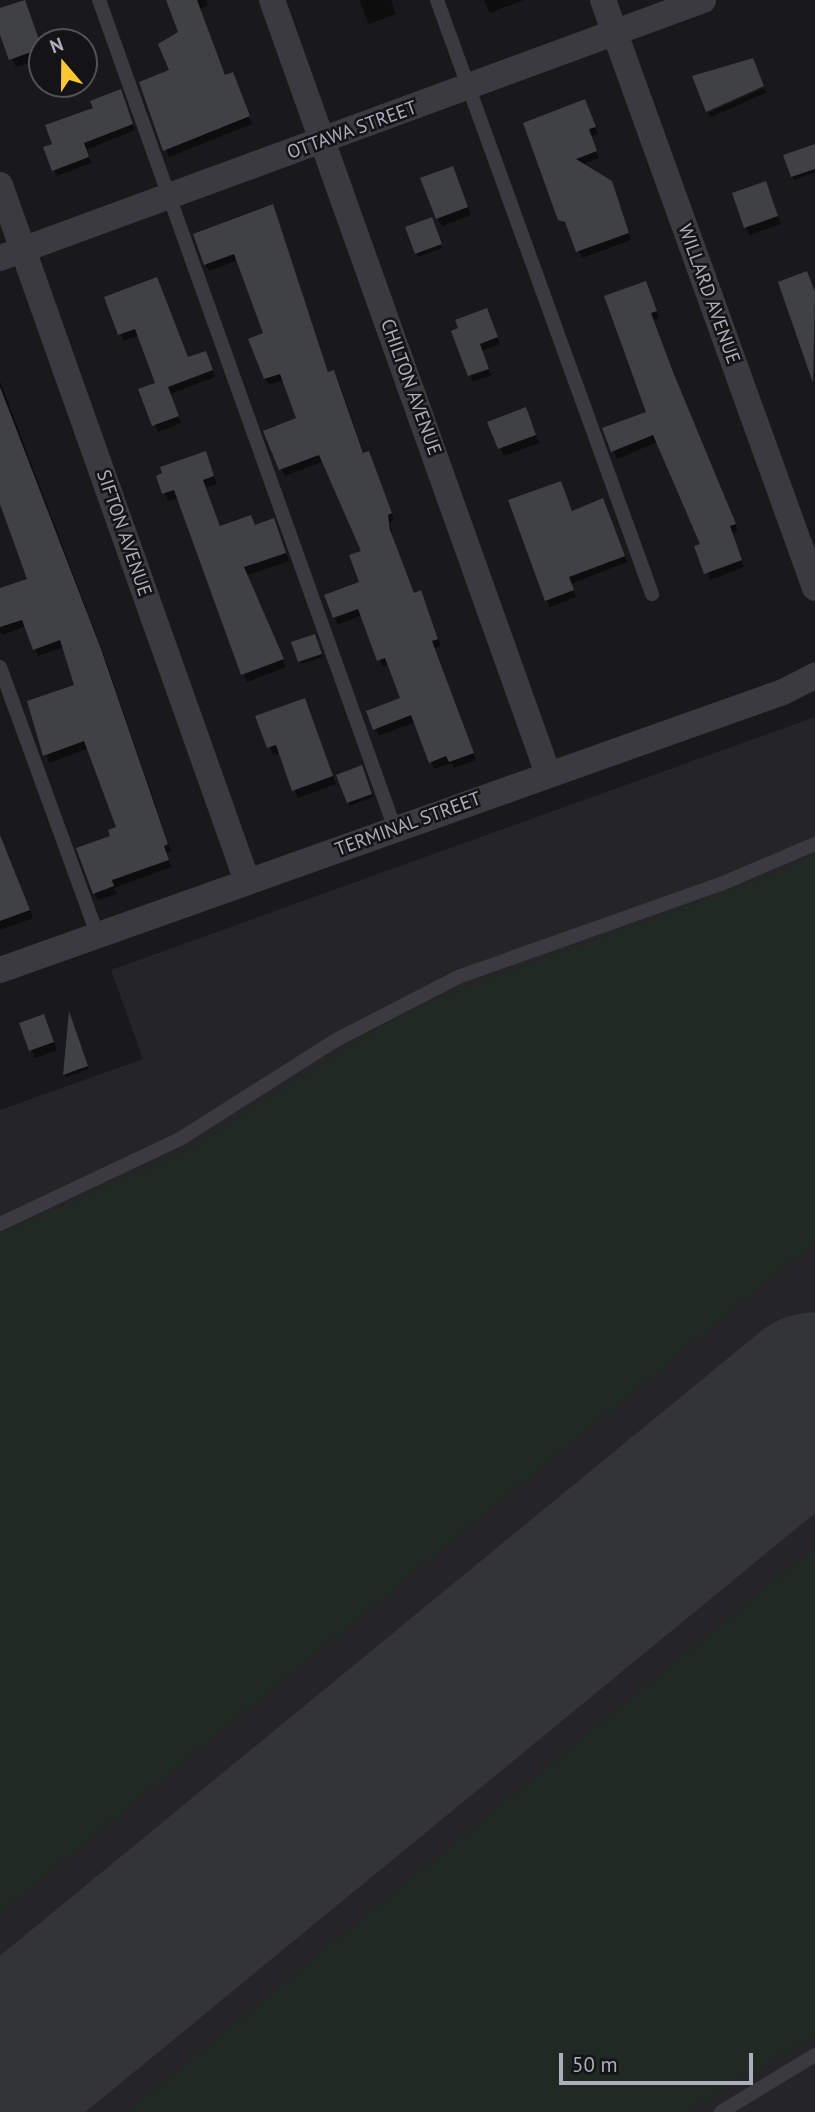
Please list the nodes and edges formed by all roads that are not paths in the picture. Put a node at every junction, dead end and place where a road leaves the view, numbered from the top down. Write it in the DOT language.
graph roads {
  1 [pos="99,0"];
  2 [pos="272,0"];
  3 [pos="437,0"];
  4 [pos="603,0"];
  5 [pos="703,0"];
  6 [pos="615,32"];
  7 [pos="469,86"];
  8 [pos="323,141"];
  9 [pos="0,185"];
  10 [pos="169,196"];
  11 [pos="12,254"];
  12 [pos="815,588"];
  13 [pos="652,594"];
  14 [pos="0,667"];
  15 [pos="815,676"];
  16 [pos="548,774"];
  17 [pos="395,829"];
  18 [pos="815,844"];
  19 [pos="247,881"];
  20 [pos="98,936"];
  21 [pos="0,970"];
  22 [pos="0,1224"];
  23 [pos="815,2055"];
  24 [pos="721,2112"];
  1 -- 10 [label="lane"];
  2 -- 8 [label="street, CHILTON AVENUE"];
  3 -- 7 [label="lane"];
  4 -- 6 [label="street, WILLARD AVENUE"];
  5 -- 6 [label="street, OTTAWA STREET"];
  6 -- 7 [label="street, OTTAWA STREET"];
  6 -- 12 [label="street, WILLARD AVENUE"];
  7 -- 8 [label="street, OTTAWA STREET"];
  7 -- 13 [label="lane"];
  8 -- 10 [label="street, OTTAWA STREET"];
  8 -- 16 [label="street, CHILTON AVENUE"];
  9 -- 11 [label="street, SIFTON AVENUE"];
  10 -- 11 [label="street, OTTAWA STREET"];
  10 -- 17 [label="lane"];
  11 -- 19 [label="street, SIFTON AVENUE"];
  14 -- 20 [label="lane"];
  15 -- 16 [label="street, TERMINAL STREET"];
  16 -- 17 [label="street, TERMINAL STREET"];
  17 -- 19 [label="street, TERMINAL STREET"];
  18 -- 22 [label="lane"];
  19 -- 20 [label="street, TERMINAL STREET"];
  20 -- 21 [label="street, TERMINAL STREET"];
  23 -- 24 [label="lane"];
}
